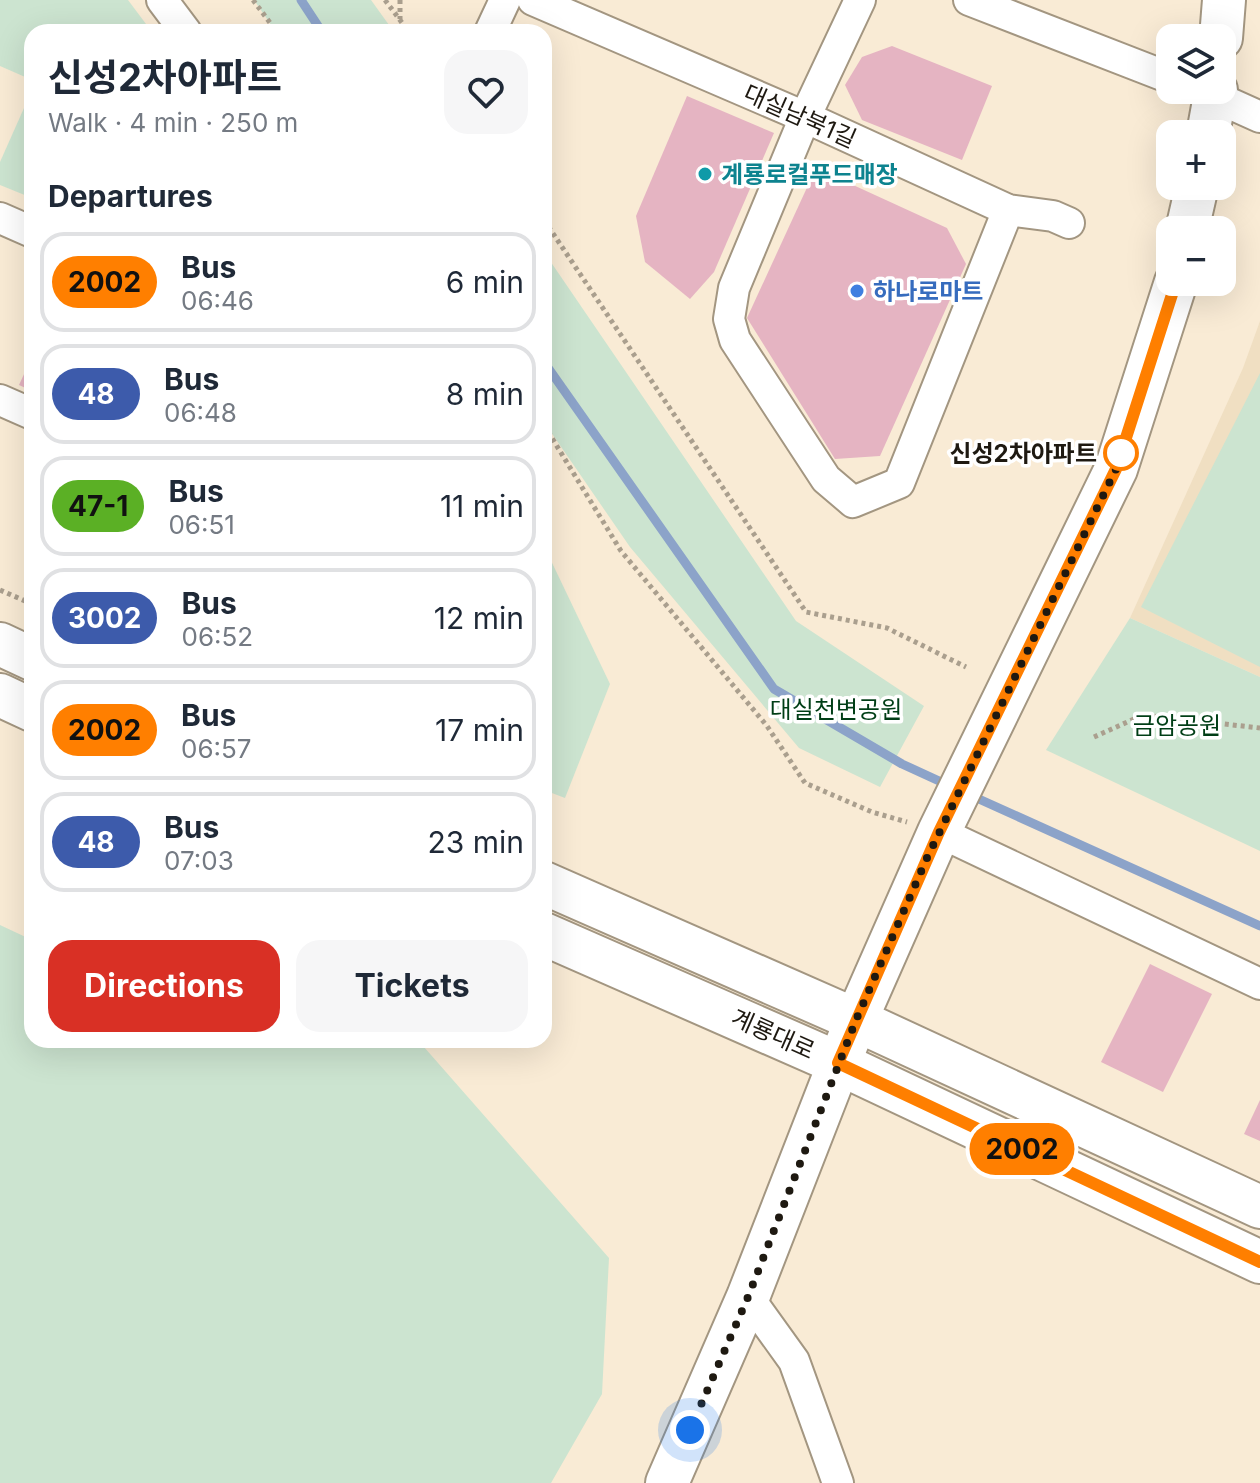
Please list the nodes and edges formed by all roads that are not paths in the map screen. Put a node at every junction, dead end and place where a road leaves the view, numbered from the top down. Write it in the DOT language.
graph roads {
  1 [pos="162,0"];
  2 [pos="505,0"];
  3 [pos="533,0"];
  4 [pos="860,0"];
  5 [pos="969,0"];
  6 [pos="1224,0"];
  7 [pos="180,24"];
  8 [pos="494,24"];
  9 [pos="1222,24"];
  10 [pos="1156,73"];
  11 [pos="1217,104"];
  12 [pos="805,117"];
  13 [pos="1260,117"];
  14 [pos="1008,210"];
  15 [pos="0,218"];
  16 [pos="1069,223"];
  17 [pos="24,228"];
  18 [pos="1172,296"];
  19 [pos="0,400"];
  20 [pos="24,410"];
  21 [pos="0,644"];
  22 [pos="24,655"];
  23 [pos="0,695"];
  24 [pos="24,706"];
  25 [pos="947,816"];
  26 [pos="552,887"];
  27 [pos="552,938"];
  28 [pos="1260,984"];
  29 [pos="856,1020"];
  30 [pos="838,1063"];
  31 [pos="1260,1207"];
  32 [pos="1260,1262"];
  33 [pos="748,1297"];
  34 [pos="667,1483"];
  35 [pos="838,1483"];
  1 -- 7 [label="street"];
  2 -- 8 [label="street"];
  3 -- 12 [label="street, 대실남북1길"];
  4 -- 12 [label="street"];
  5 -- 10 [label="street"];
  6 -- 9 [label="main road"];
  11 -- 13 [label="street"];
  12 -- 14 [label="street, 대실남북1길"];
  12 -- 14 [label="street"];
  14 -- 16 [label="street, 대실남북1길"];
  15 -- 17 [label="street"];
  18 -- 25 [label="main road"];
  19 -- 20 [label="street"];
  21 -- 22 [label="main road"];
  23 -- 24 [label="main road"];
  25 -- 28 [label="street"];
  25 -- 29 [label="main road"];
  26 -- 29 [label="main road"];
  27 -- 30 [label="main road, 계룡대로"];
  29 -- 30 [label="main road"];
  29 -- 31 [label="main road"];
  30 -- 32 [label="main road, 계룡대로"];
  30 -- 33 [label="main road"];
  33 -- 34 [label="main road"];
  33 -- 35 [label="street"];
}
